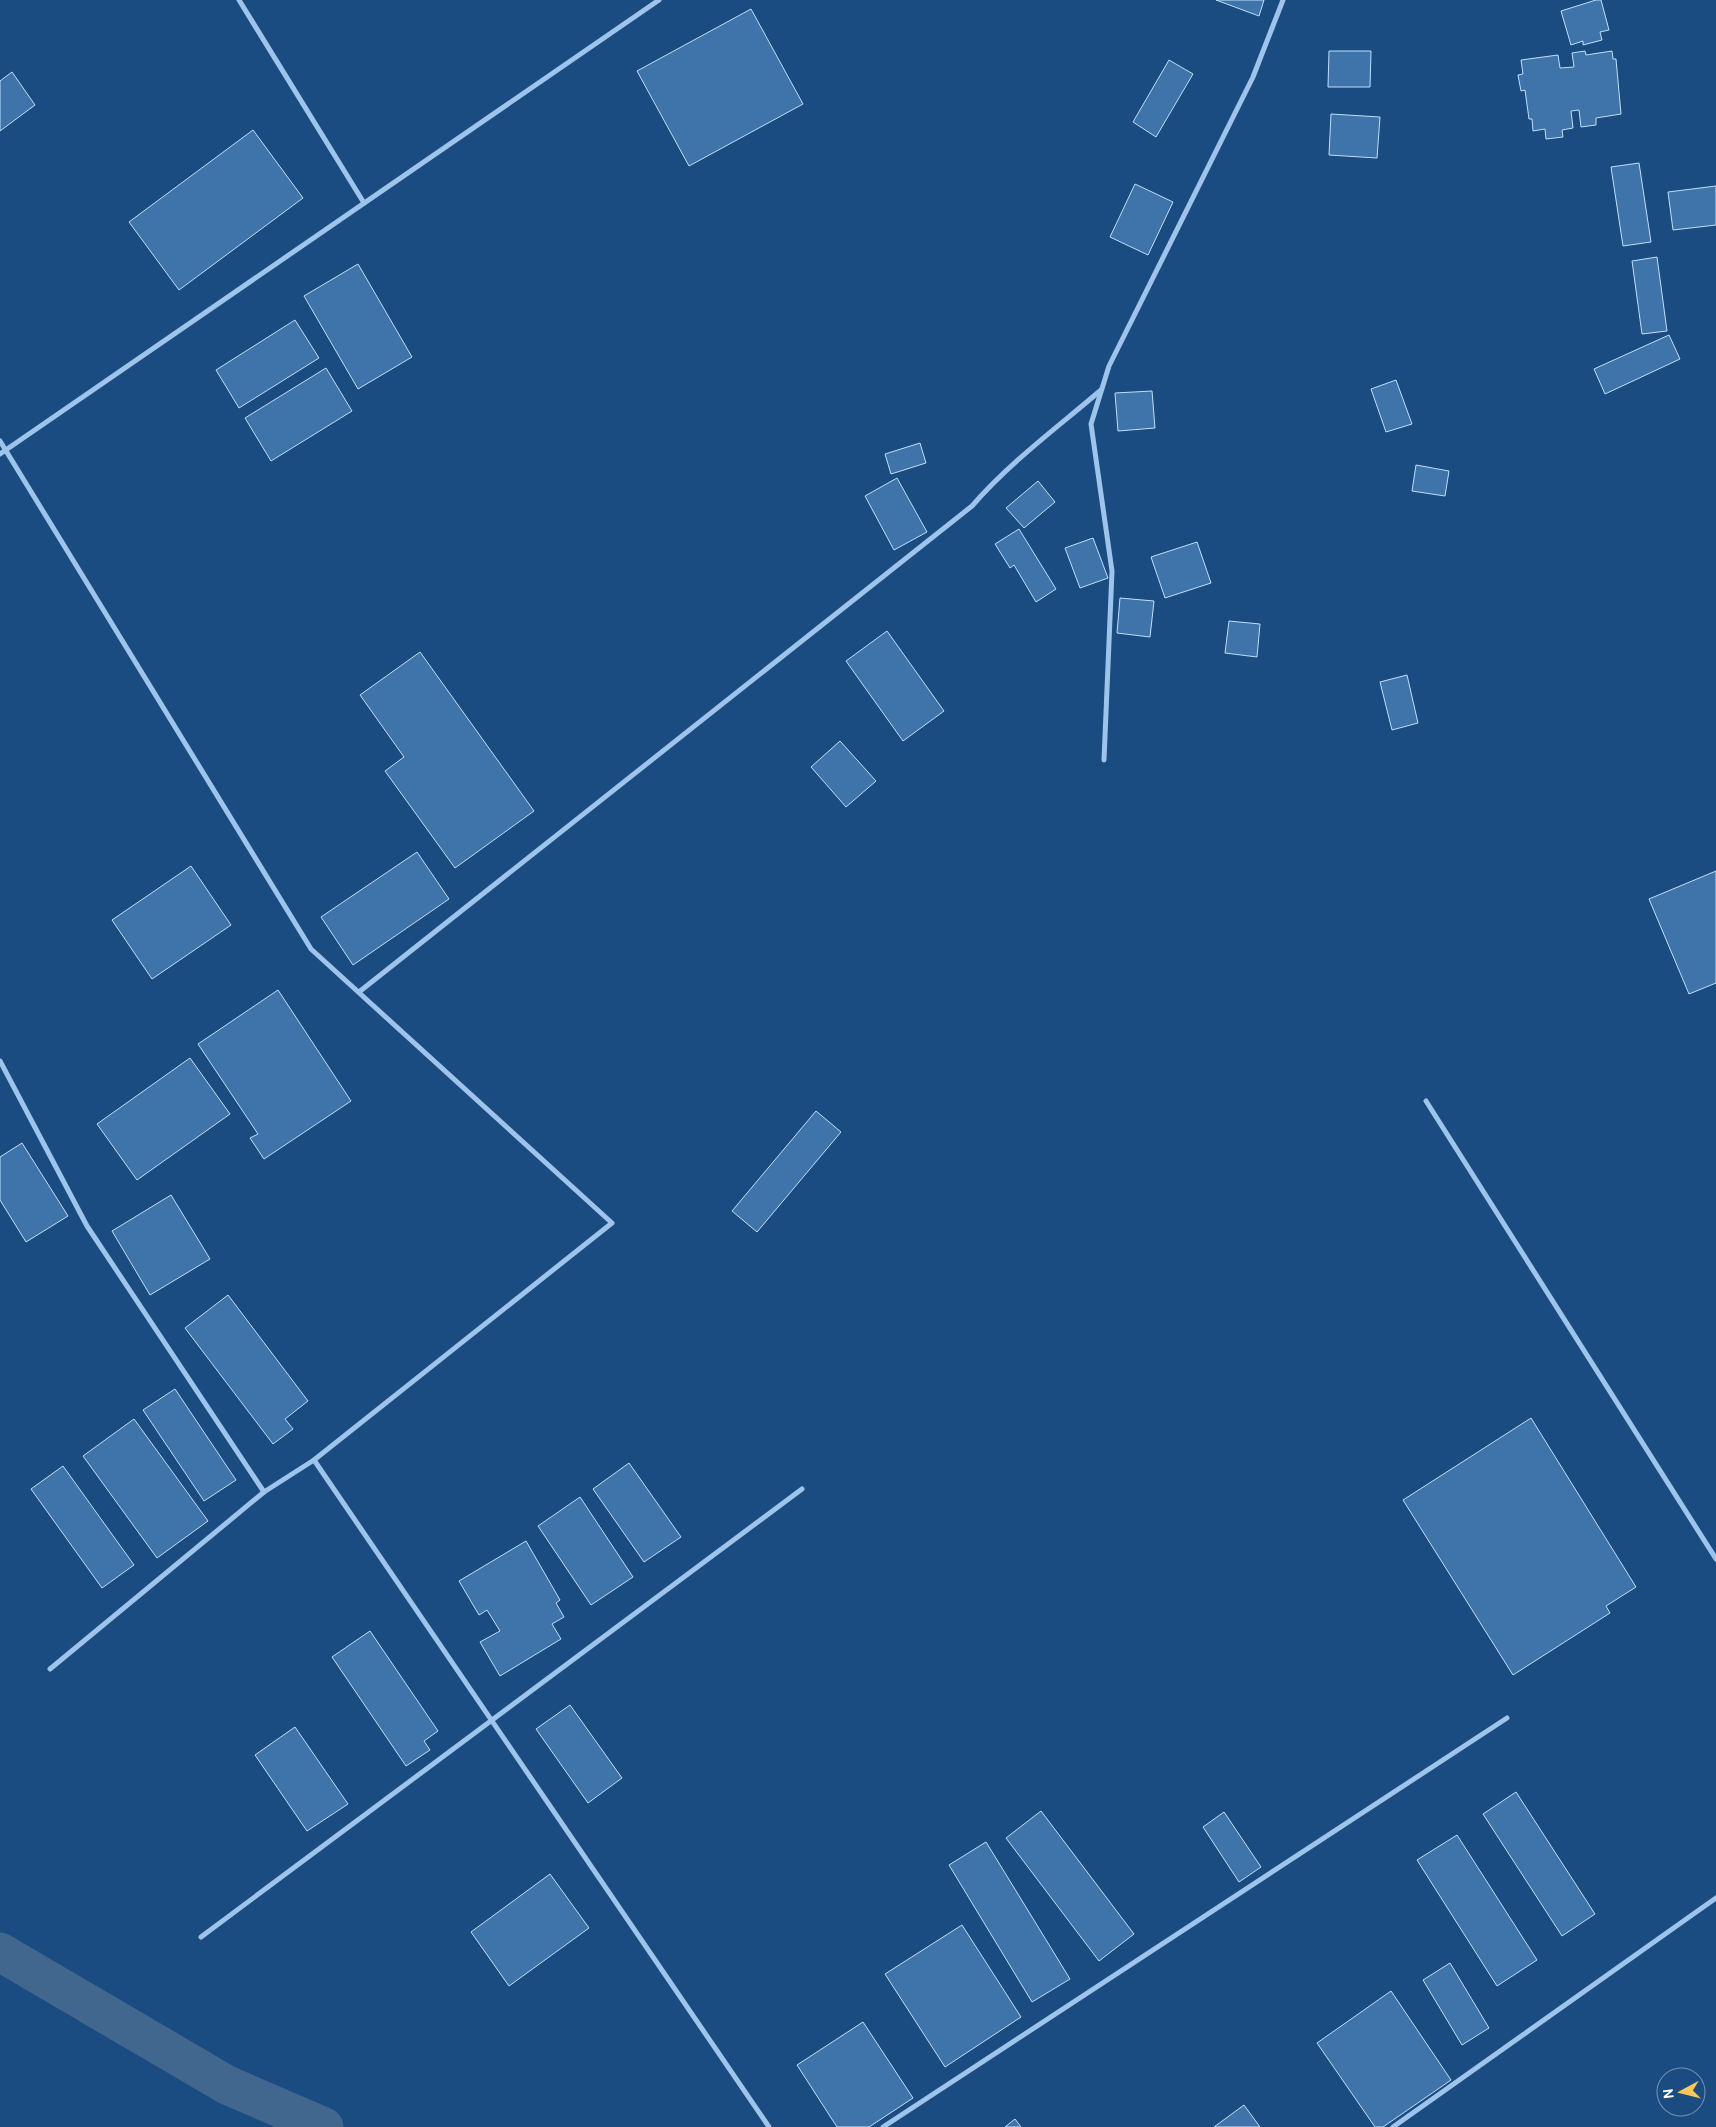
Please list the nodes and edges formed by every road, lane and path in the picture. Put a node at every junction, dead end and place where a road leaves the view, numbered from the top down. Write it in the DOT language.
graph roads {
  1 [pos="240,0"];
  2 [pos="659,0"];
  3 [pos="1283,0"];
  4 [pos="364,203"];
  5 [pos="1101,390"];
  6 [pos="0,441"];
  7 [pos="6,450"];
  8 [pos="0,454"];
  9 [pos="1104,760"];
  10 [pos="359,992"];
  11 [pos="0,1060"];
  12 [pos="1426,1101"];
  13 [pos="314,1460"];
  14 [pos="802,1489"];
  15 [pos="264,1492"];
  16 [pos="1716,1559"];
  17 [pos="50,1669"];
  18 [pos="1507,1718"];
  19 [pos="491,1720"];
  20 [pos="1716,1898"];
  21 [pos="201,1937"];
  22 [pos="769,2127"];
  23 [pos="884,2127"];
  24 [pos="1393,2127"];
  1 -- 4 [label="street"];
  2 -- 4 [label="street"];
  3 -- 5 [label="street"];
  4 -- 7 [label="street"];
  5 -- 9 [label="street"];
  5 -- 10 [label="street"];
  6 -- 7 [label="street"];
  7 -- 8 [label="street"];
  7 -- 10 [label="street"];
  10 -- 13 [label="street"];
  11 -- 15 [label="street"];
  12 -- 16 [label="street"];
  13 -- 15 [label="street"];
  13 -- 19 [label="street"];
  14 -- 19 [label="street"];
  15 -- 17 [label="street"];
  18 -- 23 [label="street"];
  19 -- 21 [label="street"];
  19 -- 22 [label="street"];
  20 -- 24 [label="street"];
}
